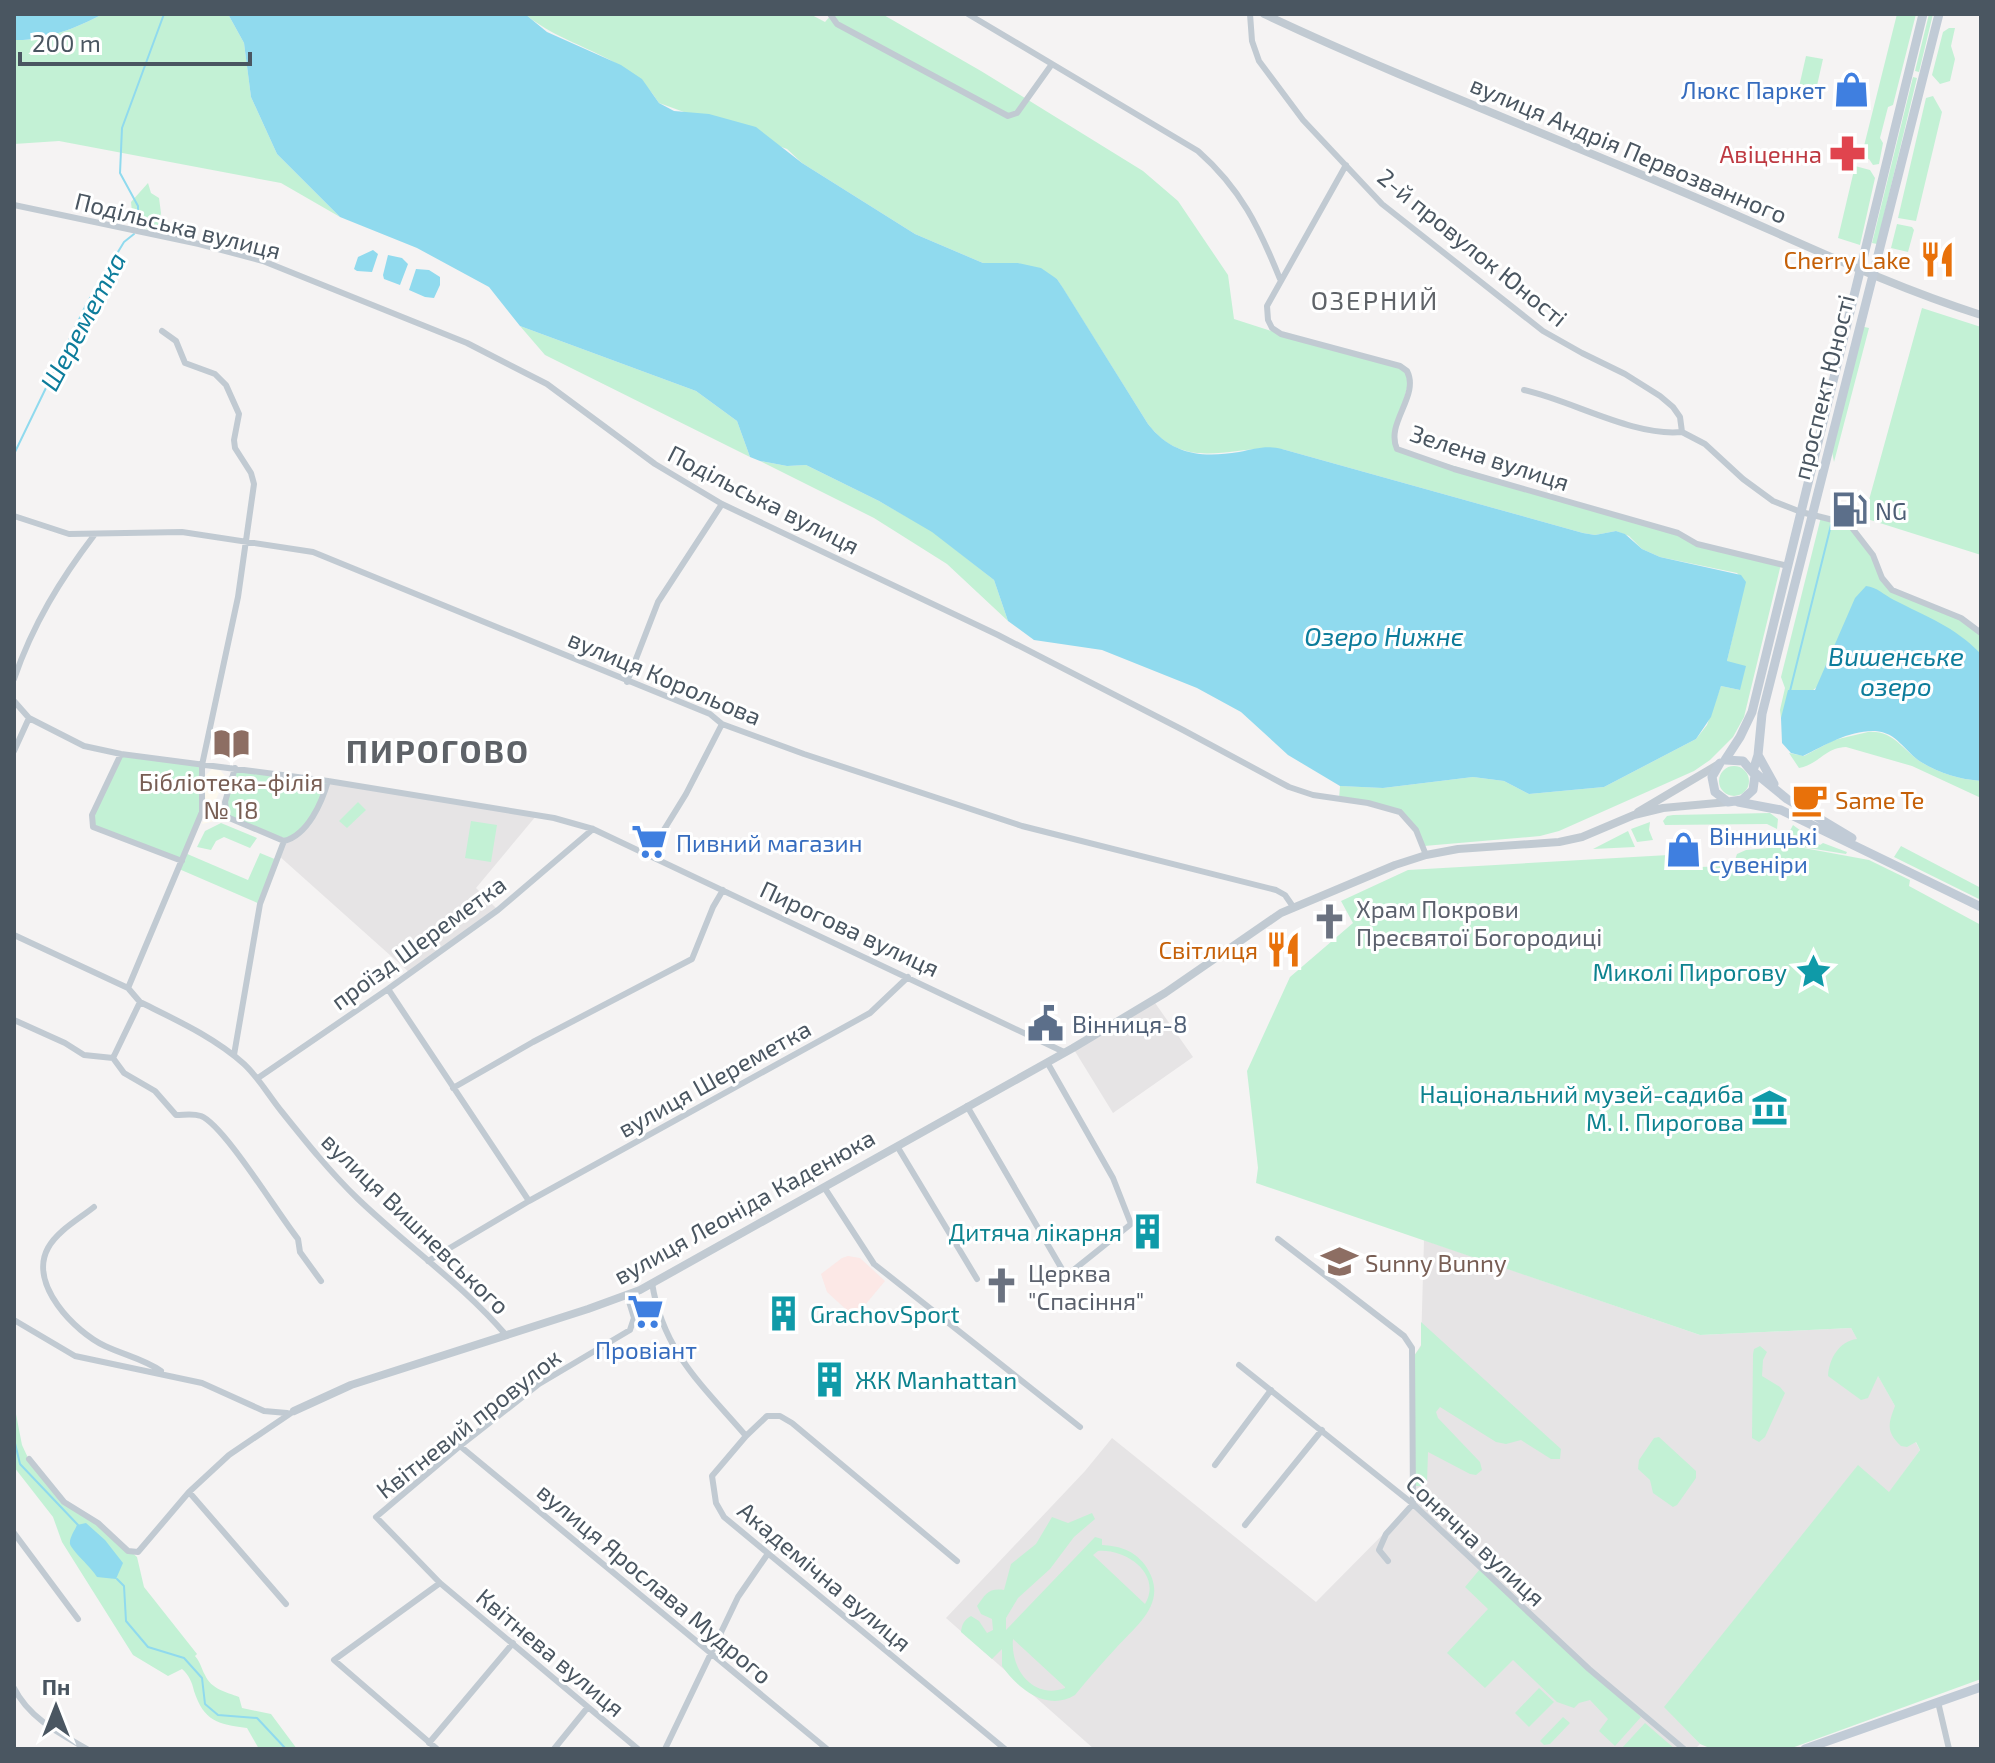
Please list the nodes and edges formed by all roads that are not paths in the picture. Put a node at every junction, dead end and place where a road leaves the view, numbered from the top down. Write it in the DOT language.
graph roads {
  1 [pos="830,14"];
  2 [pos="968,14"];
  3 [pos="1250,14"];
  4 [pos="1264,14"];
  5 [pos="1923,14"];
  6 [pos="1939,14"];
  7 [pos="1052,64"];
  8 [pos="1909,73"];
  9 [pos="1923,77"];
  10 [pos="1346,165"];
  11 [pos="14,205"];
  12 [pos="1861,270"];
  13 [pos="1873,276"];
  14 [pos="1280,279"];
  15 [pos="1981,315"];
  16 [pos="162,331"];
  17 [pos="1524,390"];
  18 [pos="1682,432"];
  19 [pos="722,504"];
  20 [pos="1806,514"];
  21 [pos="14,516"];
  22 [pos="95,534"];
  23 [pos="246,540"];
  24 [pos="1788,566"];
  25 [pos="1981,633"];
  26 [pos="14,679"];
  27 [pos="627,682"];
  28 [pos="14,701"];
  29 [pos="29,718"];
  30 [pos="722,724"];
  31 [pos="14,751"];
  32 [pos="121,754"];
  33 [pos="1758,755"];
  34 [pos="1723,762"];
  35 [pos="202,765"];
  36 [pos="235,768"];
  37 [pos="1754,772"];
  38 [pos="328,781"];
  39 [pos="1780,794"];
  40 [pos="1733,802"];
  41 [pos="1634,815"];
  42 [pos="593,829"];
  43 [pos="284,841"];
  44 [pos="1875,853"];
  45 [pos="649,854"];
  46 [pos="1426,855"];
  47 [pos="182,861"];
  48 [pos="723,890"];
  49 [pos="1981,907"];
  50 [pos="1294,908"];
  51 [pos="14,935"];
  52 [pos="908,977"];
  53 [pos="128,988"];
  54 [pos="388,989"];
  55 [pos="140,1002"];
  56 [pos="14,1020"];
  57 [pos="1064,1052"];
  58 [pos="234,1055"];
  59 [pos="113,1058"];
  60 [pos="1047,1062"];
  61 [pos="258,1078"];
  62 [pos="453,1088"];
  63 [pos="967,1106"];
  64 [pos="897,1146"];
  65 [pos="824,1187"];
  66 [pos="529,1201"];
  67 [pos="94,1207"];
  68 [pos="1278,1239"];
  69 [pos="428,1261"];
  70 [pos="977,1279"];
  71 [pos="321,1281"];
  72 [pos="652,1283"];
  73 [pos="627,1295"];
  74 [pos="14,1320"];
  75 [pos="506,1335"];
  76 [pos="1239,1365"];
  77 [pos="164,1373"];
  78 [pos="1271,1390"];
  79 [pos="294,1411"];
  80 [pos="1080,1427"];
  81 [pos="1322,1430"];
  82 [pos="746,1436"];
  83 [pos="460,1446"];
  84 [pos="29,1459"];
  85 [pos="1215,1465"];
  86 [pos="189,1492"];
  87 [pos="1413,1504"];
  88 [pos="1245,1525"];
  89 [pos="14,1533"];
  90 [pos="767,1555"];
  91 [pos="957,1561"];
  92 [pos="1388,1561"];
  93 [pos="440,1583"];
  94 [pos="286,1604"];
  95 [pos="78,1619"];
  96 [pos="513,1643"];
  97 [pos="710,1652"];
  98 [pos="1981,1687"];
  99 [pos="14,1688"];
  100 [pos="1938,1702"];
  101 [pos="588,1707"];
  102 [pos="1831,1740"];
  103 [pos="429,1743"];
  104 [pos="87,1749"];
  105 [pos="437,1749"];
  106 [pos="554,1749"];
  107 [pos="638,1749"];
  108 [pos="665,1749"];
  109 [pos="827,1749"];
  110 [pos="1005,1749"];
  111 [pos="1684,1749"];
  112 [pos="1805,1749"];
  113 [pos="1813,1749"];
  114 [pos="1949,1749"];
  1 -- 7 [label="street"];
  2 -- 7 [label="street"];
  3 -- 10 [label="street, 2-й провулок Юності"];
  4 -- 12 [label="street, вулиця Андрія Первозванного"];
  5 -- 8 [label="main road, проспект Юності"];
  6 -- 9 [label="main road, проспект Юності"];
  7 -- 14 [label="street"];
  8 -- 9 [label="main road"];
  8 -- 12 [label="main road, проспект Юності"];
  9 -- 13 [label="main road, проспект Юності"];
  10 -- 14 [label="street, Зелена вулиця"];
  10 -- 18 [label="street, 2-й провулок Юності"];
  11 -- 19 [label="street, Подільська вулиця"];
  12 -- 13 [label="street, вулиця Андрія Первозванного"];
  12 -- 20 [label="main road, проспект Юності"];
  13 -- 15 [label="street, вулиця Андрія Первозванного"];
  13 -- 20 [label="main road, проспект Юності"];
  14 -- 24 [label="street, Зелена вулиця"];
  16 -- 23 [label="street"];
  17 -- 18 [label="street"];
  18 -- 20 [label="street, 2-й провулок Юності"];
  19 -- 27 [label="street"];
  19 -- 46 [label="street, Подільська вулиця"];
  20 -- 24 [label="main road, проспект Юності"];
  20 -- 25 [label="street, 2-й провулок Юності"];
  20 -- 33 [label="main road, проспект Юності"];
  21 -- 22 [label="street, вулиця Корольова"];
  22 -- 23 [label="street, вулиця Корольова"];
  22 -- 26 [label="street"];
  23 -- 27 [label="street, вулиця Корольова"];
  23 -- 35 [label="street"];
  24 -- 34 [label="main road, проспект Юності"];
  27 -- 30 [label="street, вулиця Корольова"];
  28 -- 29 [label="street, Пирогова вулиця"];
  29 -- 31 [label="street"];
  29 -- 32 [label="street, Пирогова вулиця"];
  30 -- 45 [label="street"];
  30 -- 50 [label="street, вулиця Корольова"];
  32 -- 35 [label="street, Пирогова вулиця"];
  32 -- 47 [label="street"];
  33 -- 37 [label="main road, проспект Юності"];
  33 -- 39 [label="main road"];
  34 -- 37 [label="main road"];
  34 -- 40 [label="main road"];
  34 -- 41 [label="street"];
  35 -- 36 [label="street, Пирогова вулиця"];
  35 -- 47 [label="street"];
  36 -- 38 [label="street, Пирогова вулиця"];
  36 -- 43 [label="street"];
  37 -- 39 [label="main road"];
  37 -- 40 [label="main road"];
  38 -- 42 [label="street, Пирогова вулиця"];
  38 -- 43 [label="street"];
  39 -- 44 [label="main road"];
  40 -- 41 [label="street"];
  40 -- 44 [label="main road"];
  41 -- 46 [label="street"];
  42 -- 45 [label="street, Пирогова вулиця"];
  42 -- 54 [label="street, проїзд Шереметка"];
  43 -- 58 [label="street"];
  44 -- 49 [label="main road"];
  45 -- 48 [label="street, Пирогова вулиця"];
  46 -- 50 [label="street"];
  47 -- 53 [label="street"];
  48 -- 52 [label="street, Пирогова вулиця"];
  48 -- 62 [label="street"];
  50 -- 57 [label="street"];
  51 -- 53 [label="street"];
  52 -- 57 [label="street, Пирогова вулиця"];
  52 -- 66 [label="street, вулиця Шереметка"];
  53 -- 55 [label="street"];
  54 -- 61 [label="street, проїзд Шереметка"];
  54 -- 62 [label="street"];
  55 -- 58 [label="street, вулиця Вишневського"];
  55 -- 59 [label="street"];
  56 -- 59 [label="street"];
  57 -- 60 [label="street, вулиця Леоніда Каденюка"];
  58 -- 61 [label="street, вулиця Вишневського"];
  59 -- 71 [label="street"];
  60 -- 63 [label="street, вулиця Леоніда Каденюка"];
  60 -- 63 [label="street"];
  61 -- 69 [label="street, вулиця Вишневського"];
  62 -- 66 [label="street"];
  63 -- 64 [label="street, вулиця Леоніда Каденюка"];
  64 -- 65 [label="street, вулиця Леоніда Каденюка"];
  64 -- 70 [label="street"];
  65 -- 72 [label="street, вулиця Леоніда Каденюка"];
  65 -- 80 [label="street"];
  66 -- 69 [label="street, вулиця Шереметка"];
  67 -- 77 [label="street"];
  68 -- 87 [label="street"];
  69 -- 75 [label="street, вулиця Вишневського"];
  72 -- 73 [label="street, вулиця Леоніда Каденюка"];
  72 -- 82 [label="street"];
  73 -- 75 [label="street, вулиця Леоніда Каденюка"];
  73 -- 83 [label="street, Квітневий провулок"];
  74 -- 77 [label="street"];
  75 -- 79 [label="street, вулиця Леоніда Каденюка"];
  76 -- 78 [label="street, Сонячна вулиця"];
  77 -- 79 [label="street"];
  78 -- 81 [label="street, Сонячна вулиця"];
  78 -- 85 [label="street"];
  79 -- 86 [label="street, вулиця Леоніда Каденюка"];
  81 -- 87 [label="street, Сонячна вулиця"];
  81 -- 88 [label="street"];
  82 -- 90 [label="street, Академічна вулиця"];
  82 -- 91 [label="street, Академічна вулиця"];
  83 -- 93 [label="street, Квітневий провулок"];
  83 -- 97 [label="street, вулиця Ярослава Мудрого"];
  84 -- 86 [label="street, вулиця Леоніда Каденюка"];
  86 -- 94 [label="street"];
  87 -- 92 [label="street"];
  87 -- 111 [label="street, Сонячна вулиця"];
  89 -- 95 [label="street"];
  90 -- 97 [label="street"];
  90 -- 110 [label="street, Академічна вулиця"];
  93 -- 96 [label="street, Квітнева вулиця"];
  93 -- 103 [label="street"];
  96 -- 101 [label="street, Квітнева вулиця"];
  96 -- 103 [label="street"];
  97 -- 108 [label="street"];
  97 -- 109 [label="street, вулиця Ярослава Мудрого"];
  98 -- 100 [label="main road"];
  99 -- 104 [label="street"];
  100 -- 102 [label="main road"];
  100 -- 114 [label="street"];
  101 -- 106 [label="street"];
  101 -- 107 [label="street, Квітнева вулиця"];
  102 -- 112 [label="main road"];
  102 -- 113 [label="main road"];
  103 -- 105 [label="street"];
}
